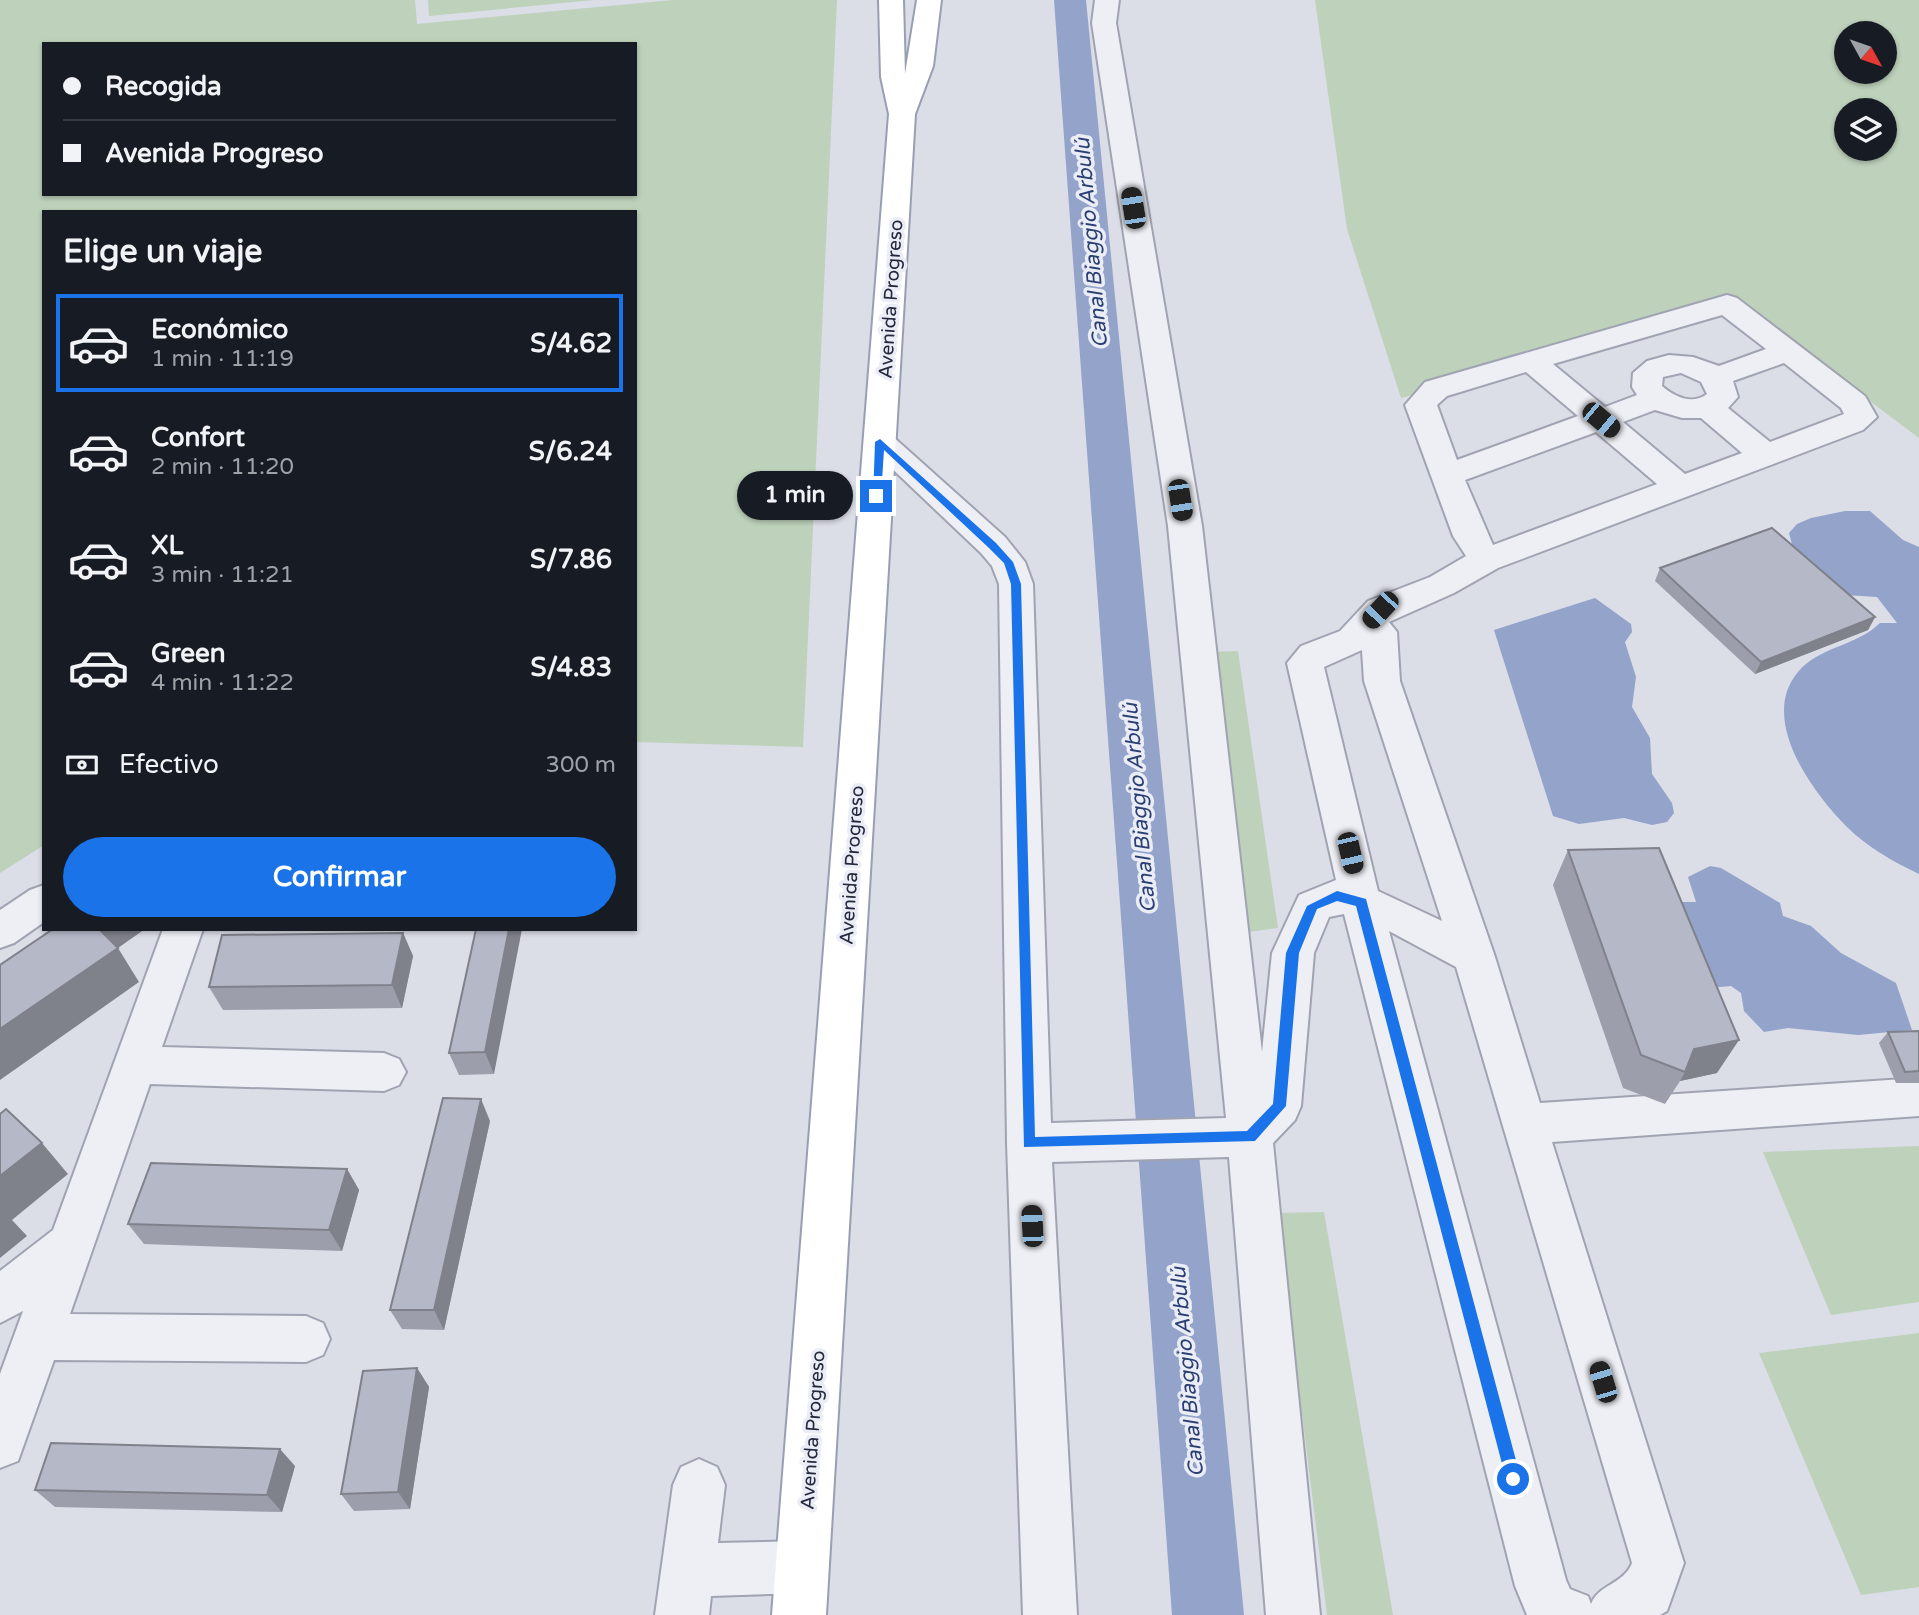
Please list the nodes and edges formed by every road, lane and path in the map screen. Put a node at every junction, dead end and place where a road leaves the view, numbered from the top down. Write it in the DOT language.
graph roads {
  1 [pos="891,0"];
  2 [pos="929,0"];
  3 [pos="1107,0"];
  4 [pos="902,114"];
  5 [pos="1619,335"];
  6 [pos="1788,351"];
  7 [pos="1531,361"];
  8 [pos="1659,367"];
  9 [pos="1711,393"];
  10 [pos="1658,398"];
  11 [pos="1601,420"];
  12 [pos="880,442"];
  13 [pos="1766,456"];
  14 [pos="1447,475"];
  15 [pos="1681,487"];
  16 [pos="1486,560"];
  17 [pos="1379,632"];
  18 [pos="42,902"];
  19 [pos="1362,903"];
  20 [pos="182,931"];
  21 [pos="0,932"];
  22 [pos="1474,957"];
  23 [pos="133,1065"];
  24 [pos="384,1072"];
  25 [pos="1919,1097"];
  26 [pos="1524,1124"];
  27 [pos="1250,1137"];
  28 [pos="1029,1143"];
  29 [pos="69,1245"];
  30 [pos="0,1300"];
  31 [pos="37,1337"];
  32 [pos="306,1339"];
  33 [pos="0,1443"];
  34 [pos="699,1485"];
  35 [pos="801,1591"];
  36 [pos="685,1593"];
  37 [pos="1050,1615"];
  38 [pos="1293,1615"];
  39 [pos="1569,1615"];
  40 [pos="1613,1615"];
  1 -- 4 [label="main road, Avenida Progreso"];
  2 -- 4 [label="main road, Avenida Progreso"];
  3 -- 27 [label="street"];
  4 -- 12 [label="main road, Avenida Progreso"];
  5 -- 6 [label="street"];
  5 -- 7 [label="street"];
  5 -- 8 [label="street"];
  6 -- 9 [label="street"];
  6 -- 13 [label="street"];
  7 -- 11 [label="street"];
  7 -- 14 [label="street"];
  8 -- 9 [label="street"];
  8 -- 10 [label="street"];
  9 -- 10 [label="street"];
  9 -- 13 [label="street"];
  10 -- 11 [label="street"];
  11 -- 14 [label="street"];
  11 -- 15 [label="street"];
  12 -- 28 [label="street"];
  12 -- 35 [label="main road, Avenida Progreso"];
  13 -- 15 [label="street"];
  14 -- 16 [label="street"];
  15 -- 16 [label="street"];
  16 -- 19 [label="street"];
  17 -- 22 [label="street"];
  18 -- 21 [label="street"];
  19 -- 22 [label="street"];
  19 -- 27 [label="street"];
  19 -- 39 [label="street"];
  20 -- 23 [label="street"];
  22 -- 26 [label="street"];
  23 -- 24 [label="street"];
  23 -- 29 [label="street"];
  25 -- 26 [label="street"];
  26 -- 40 [label="street"];
  27 -- 28 [label="street"];
  27 -- 38 [label="street"];
  28 -- 37 [label="street"];
  29 -- 30 [label="street"];
  29 -- 31 [label="street"];
  31 -- 32 [label="street"];
  31 -- 33 [label="street"];
  34 -- 36 [label="street"];
  35 -- 36 [label="street"];
}
